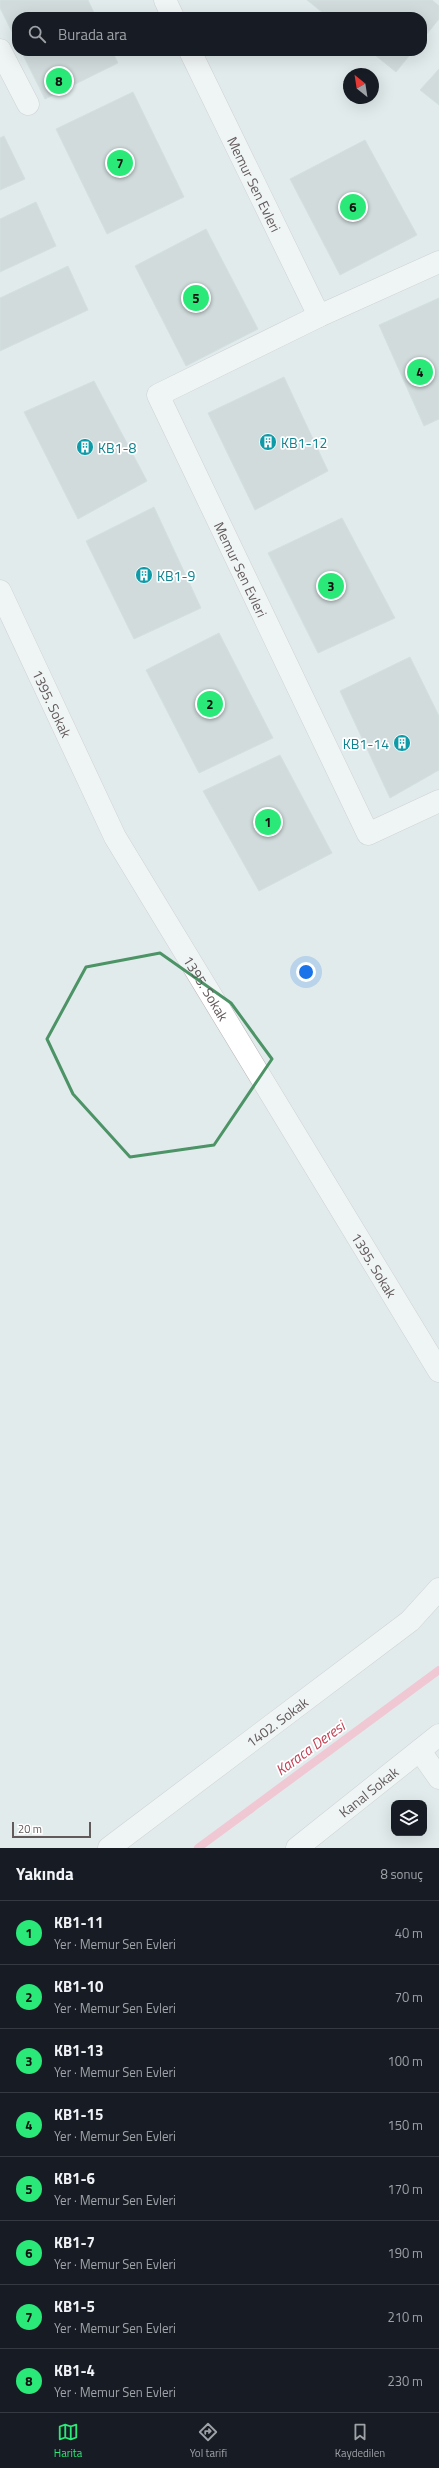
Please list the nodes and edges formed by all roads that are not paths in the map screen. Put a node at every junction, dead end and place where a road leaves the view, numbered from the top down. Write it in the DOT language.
graph roads {
  1 [pos="165,0"];
  2 [pos="171,12"];
  3 [pos="0,50"];
  4 [pos="192,56"];
  5 [pos="28,104"];
  6 [pos="439,262"];
  7 [pos="319,316"];
  8 [pos="0,591"];
  9 [pos="439,801"];
  10 [pos="439,1371"];
  11 [pos="439,1589"];
  12 [pos="439,1734"];
  13 [pos="420,1751"];
  14 [pos="439,1778"];
  15 [pos="109,1848"];
  16 [pos="297,1848"];
  1 -- 2 [label="street"];
  3 -- 5 [label="street"];
  4 -- 7 [label="street, Memur Sen Evleri"];
  6 -- 7 [label="street, Memur Sen Evleri"];
  7 -- 9 [label="street, Memur Sen Evleri"];
  8 -- 10 [label="street, 1395. Sokak"];
  11 -- 15 [label="street, 1402. Sokak"];
  12 -- 13 [label="street, Kanal Sokak"];
  13 -- 14 [label="street"];
  13 -- 16 [label="street, Kanal Sokak"];
}
